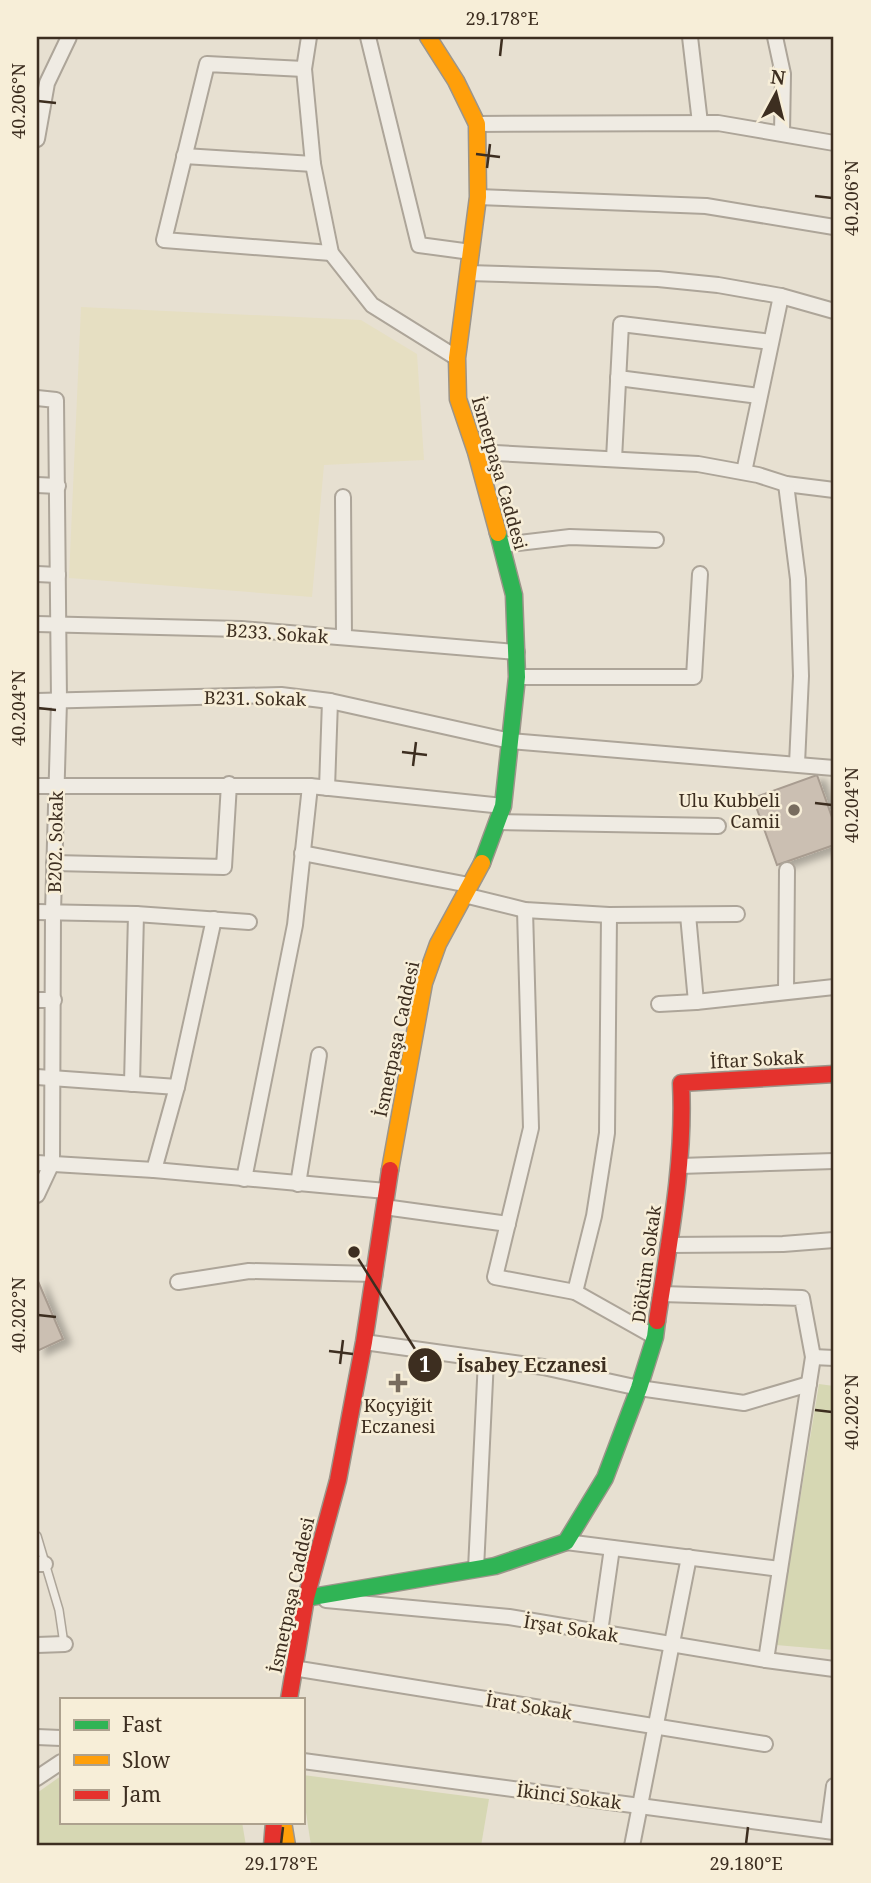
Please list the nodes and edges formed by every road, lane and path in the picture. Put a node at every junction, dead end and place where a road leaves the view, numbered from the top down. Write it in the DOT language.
graph roads {
  1 [pos="69,37"];
  2 [pos="309,37"];
  3 [pos="368,37"];
  4 [pos="428,37"];
  5 [pos="690,37"];
  6 [pos="775,37"];
  7 [pos="304,69"];
  8 [pos="42,82"];
  9 [pos="700,123"];
  10 [pos="477,124"];
  11 [pos="782,133"];
  12 [pos="37,139"];
  13 [pos="834,143"];
  14 [pos="184,156"];
  15 [pos="313,164"];
  16 [pos="478,197"];
  17 [pos="834,227"];
  18 [pos="471,251"];
  19 [pos="331,253"];
  20 [pos="468,273"];
  21 [pos="781,296"];
  22 [pos="834,311"];
  23 [pos="771,342"];
  24 [pos="457,359"];
  25 [pos="618,378"];
  26 [pos="760,396"];
  27 [pos="37,398"];
  28 [pos="476,452"];
  29 [pos="614,459"];
  30 [pos="744,472"];
  31 [pos="786,484"];
  32 [pos="37,485"];
  33 [pos="58,486"];
  34 [pos="834,490"];
  35 [pos="343,498"];
  36 [pos="656,540"];
  37 [pos="501,545"];
  38 [pos="37,574"];
  39 [pos="700,574"];
  40 [pos="58,575"];
  41 [pos="37,625"];
  42 [pos="58,625"];
  43 [pos="344,637"];
  44 [pos="517,652"];
  45 [pos="517,677"];
  46 [pos="37,701"];
  47 [pos="58,701"];
  48 [pos="330,701"];
  49 [pos="510,741"];
  50 [pos="797,764"];
  51 [pos="834,768"];
  52 [pos="229,784"];
  53 [pos="37,786"];
  54 [pos="56,786"];
  55 [pos="310,786"];
  56 [pos="327,788"];
  57 [pos="502,806"];
  58 [pos="498,822"];
  59 [pos="718,826"];
  60 [pos="302,853"];
  61 [pos="54,863"];
  62 [pos="787,870"];
  63 [pos="467,890"];
  64 [pos="525,911"];
  65 [pos="37,912"];
  66 [pos="53,912"];
  67 [pos="136,914"];
  68 [pos="737,914"];
  69 [pos="610,915"];
  70 [pos="688,915"];
  71 [pos="214,919"];
  72 [pos="249,922"];
  73 [pos="834,987"];
  74 [pos="786,990"];
  75 [pos="37,1000"];
  76 [pos="54,1000"];
  77 [pos="696,1002"];
  78 [pos="659,1004"];
  79 [pos="319,1055"];
  80 [pos="834,1074"];
  81 [pos="44,1077"];
  82 [pos="681,1083"];
  83 [pos="132,1084"];
  84 [pos="177,1087"];
  85 [pos="834,1161"];
  86 [pos="44,1163"];
  87 [pos="680,1166"];
  88 [pos="154,1170"];
  89 [pos="244,1179"];
  90 [pos="298,1184"];
  91 [pos="37,1195"];
  92 [pos="385,1199"];
  93 [pos="508,1224"];
  94 [pos="834,1240"];
  95 [pos="668,1245"];
  96 [pos="375,1274"];
  97 [pos="178,1282"];
  98 [pos="575,1293"];
  99 [pos="661,1294"];
  100 [pos="655,1338"];
  101 [pos="364,1342"];
  102 [pos="813,1357"];
  103 [pos="834,1358"];
  104 [pos="486,1359"];
  105 [pos="809,1384"];
  106 [pos="639,1388"];
  107 [pos="37,1536"];
  108 [pos="566,1542"];
  109 [pos="612,1548"];
  110 [pos="689,1558"];
  111 [pos="41,1564"];
  112 [pos="476,1569"];
  113 [pos="780,1569"];
  114 [pos="306,1598"];
  115 [pos="600,1632"];
  116 [pos="65,1644"];
  117 [pos="671,1644"];
  118 [pos="37,1645"];
  119 [pos="766,1660"];
  120 [pos="293,1668"];
  121 [pos="834,1669"];
  122 [pos="289,1698"];
  123 [pos="656,1726"];
  124 [pos="37,1737"];
  125 [pos="60,1738"];
  126 [pos="765,1744"];
  127 [pos="304,1761"];
  128 [pos="60,1763"];
  129 [pos="37,1778"];
  130 [pos="834,1786"];
  131 [pos="640,1805"];
  132 [pos="274,1824"];
  133 [pos="284,1824"];
  134 [pos="831,1832"];
  135 [pos="272,1846"];
  136 [pos="287,1846"];
  137 [pos="632,1846"];
  1 -- 8 [label="street"];
  2 -- 7 [label="street"];
  3 -- 18 [label="street"];
  4 -- 10 [label="main road, İsmetpaşa Caddesi"];
  5 -- 9 [label="street"];
  6 -- 11 [label="street"];
  7 -- 14 [label="street"];
  7 -- 15 [label="street"];
  8 -- 12 [label="street"];
  9 -- 10 [label="street"];
  9 -- 11 [label="street"];
  10 -- 16 [label="main road, İsmetpaşa Caddesi"];
  11 -- 13 [label="street"];
  14 -- 15 [label="street"];
  14 -- 19 [label="street"];
  15 -- 19 [label="street"];
  16 -- 17 [label="street"];
  16 -- 18 [label="main road, İsmetpaşa Caddesi"];
  18 -- 20 [label="main road, İsmetpaşa Caddesi"];
  19 -- 24 [label="street"];
  20 -- 21 [label="street"];
  20 -- 24 [label="main road, İsmetpaşa Caddesi"];
  21 -- 22 [label="street"];
  21 -- 23 [label="street"];
  23 -- 25 [label="street"];
  23 -- 26 [label="street"];
  24 -- 28 [label="main road, İsmetpaşa Caddesi"];
  25 -- 26 [label="street"];
  25 -- 29 [label="street"];
  26 -- 30 [label="street"];
  27 -- 33 [label="street, B202. Sokak"];
  28 -- 29 [label="street"];
  28 -- 37 [label="main road, İsmetpaşa Caddesi"];
  29 -- 30 [label="street"];
  30 -- 31 [label="street"];
  31 -- 34 [label="street"];
  31 -- 50 [label="street"];
  32 -- 33 [label="street"];
  33 -- 40 [label="street, B202. Sokak"];
  35 -- 43 [label="street"];
  36 -- 37 [label="street"];
  37 -- 44 [label="main road, İsmetpaşa Caddesi"];
  38 -- 40 [label="street"];
  39 -- 45 [label="street"];
  40 -- 42 [label="street, B202. Sokak"];
  41 -- 42 [label="street, B233. Sokak"];
  42 -- 43 [label="street, B233. Sokak"];
  42 -- 47 [label="street, B202. Sokak"];
  43 -- 44 [label="street, B233. Sokak"];
  44 -- 45 [label="main road, İsmetpaşa Caddesi"];
  45 -- 49 [label="main road, İsmetpaşa Caddesi"];
  46 -- 47 [label="street, B231. Sokak"];
  47 -- 48 [label="street, B231. Sokak"];
  47 -- 54 [label="street, B202. Sokak"];
  48 -- 49 [label="street, B231. Sokak"];
  48 -- 56 [label="street"];
  49 -- 50 [label="street, B231. Sokak"];
  49 -- 57 [label="main road, İsmetpaşa Caddesi"];
  50 -- 51 [label="street, B231. Sokak"];
  52 -- 54 [label="street"];
  52 -- 55 [label="street"];
  52 -- 61 [label="street"];
  53 -- 54 [label="street"];
  54 -- 61 [label="street, B202. Sokak"];
  55 -- 56 [label="street"];
  55 -- 60 [label="street"];
  56 -- 57 [label="street"];
  57 -- 58 [label="main road, İsmetpaşa Caddesi"];
  58 -- 59 [label="street"];
  58 -- 63 [label="main road, İsmetpaşa Caddesi"];
  60 -- 63 [label="street"];
  60 -- 89 [label="street"];
  61 -- 66 [label="street, B202. Sokak"];
  62 -- 74 [label="street"];
  63 -- 64 [label="street"];
  63 -- 92 [label="main road, İsmetpaşa Caddesi"];
  64 -- 69 [label="street"];
  64 -- 93 [label="street"];
  65 -- 66 [label="street"];
  66 -- 67 [label="street"];
  66 -- 76 [label="street, B202. Sokak"];
  67 -- 71 [label="street"];
  67 -- 83 [label="street"];
  68 -- 70 [label="street"];
  69 -- 70 [label="street"];
  69 -- 98 [label="street"];
  70 -- 77 [label="street"];
  71 -- 72 [label="street"];
  71 -- 84 [label="street"];
  73 -- 74 [label="street"];
  74 -- 77 [label="street"];
  75 -- 76 [label="street"];
  76 -- 81 [label="street, B202. Sokak"];
  77 -- 78 [label="street"];
  79 -- 90 [label="street"];
  80 -- 82 [label="main road, İftar Sokak"];
  81 -- 83 [label="street"];
  81 -- 86 [label="street, B202. Sokak"];
  82 -- 87 [label="main road, Döküm Sokak"];
  83 -- 84 [label="street"];
  84 -- 88 [label="street"];
  85 -- 87 [label="street"];
  86 -- 88 [label="street"];
  86 -- 91 [label="street, B202. Sokak"];
  87 -- 95 [label="main road, Döküm Sokak"];
  88 -- 89 [label="street"];
  89 -- 90 [label="street"];
  90 -- 92 [label="street"];
  92 -- 93 [label="street"];
  92 -- 96 [label="main road, İsmetpaşa Caddesi"];
  93 -- 98 [label="street"];
  94 -- 95 [label="street"];
  95 -- 99 [label="main road, Döküm Sokak"];
  96 -- 97 [label="street"];
  96 -- 101 [label="main road, İsmetpaşa Caddesi"];
  98 -- 100 [label="street"];
  99 -- 100 [label="main road, Döküm Sokak"];
  99 -- 102 [label="street"];
  100 -- 106 [label="main road, Döküm Sokak"];
  101 -- 104 [label="street"];
  101 -- 114 [label="main road, İsmetpaşa Caddesi"];
  102 -- 103 [label="street"];
  102 -- 105 [label="street"];
  104 -- 106 [label="street"];
  104 -- 112 [label="street"];
  105 -- 106 [label="street"];
  105 -- 113 [label="street"];
  106 -- 108 [label="main road, Döküm Sokak"];
  107 -- 111 [label="lane"];
  108 -- 109 [label="street"];
  108 -- 112 [label="main road"];
  109 -- 110 [label="street"];
  109 -- 115 [label="street"];
  110 -- 113 [label="street"];
  110 -- 117 [label="street"];
  111 -- 116 [label="lane"];
  112 -- 114 [label="main road"];
  113 -- 119 [label="street"];
  114 -- 115 [label="street, İrşat Sokak"];
  114 -- 120 [label="main road, İsmetpaşa Caddesi"];
  115 -- 117 [label="street, İrşat Sokak"];
  116 -- 118 [label="street"];
  117 -- 119 [label="street, İrşat Sokak"];
  117 -- 123 [label="street"];
  119 -- 121 [label="street, İrşat Sokak"];
  120 -- 122 [label="main road, İsmetpaşa Caddesi"];
  120 -- 123 [label="street, İrat Sokak"];
  123 -- 126 [label="street, İrat Sokak"];
  123 -- 131 [label="street"];
  124 -- 125 [label="street"];
  127 -- 131 [label="street, İkinci Sokak"];
  128 -- 129 [label="street"];
  130 -- 134 [label="street"];
  131 -- 134 [label="street, İkinci Sokak"];
  131 -- 137 [label="street"];
  132 -- 135 [label="main road"];
  133 -- 136 [label="main road"];
}
